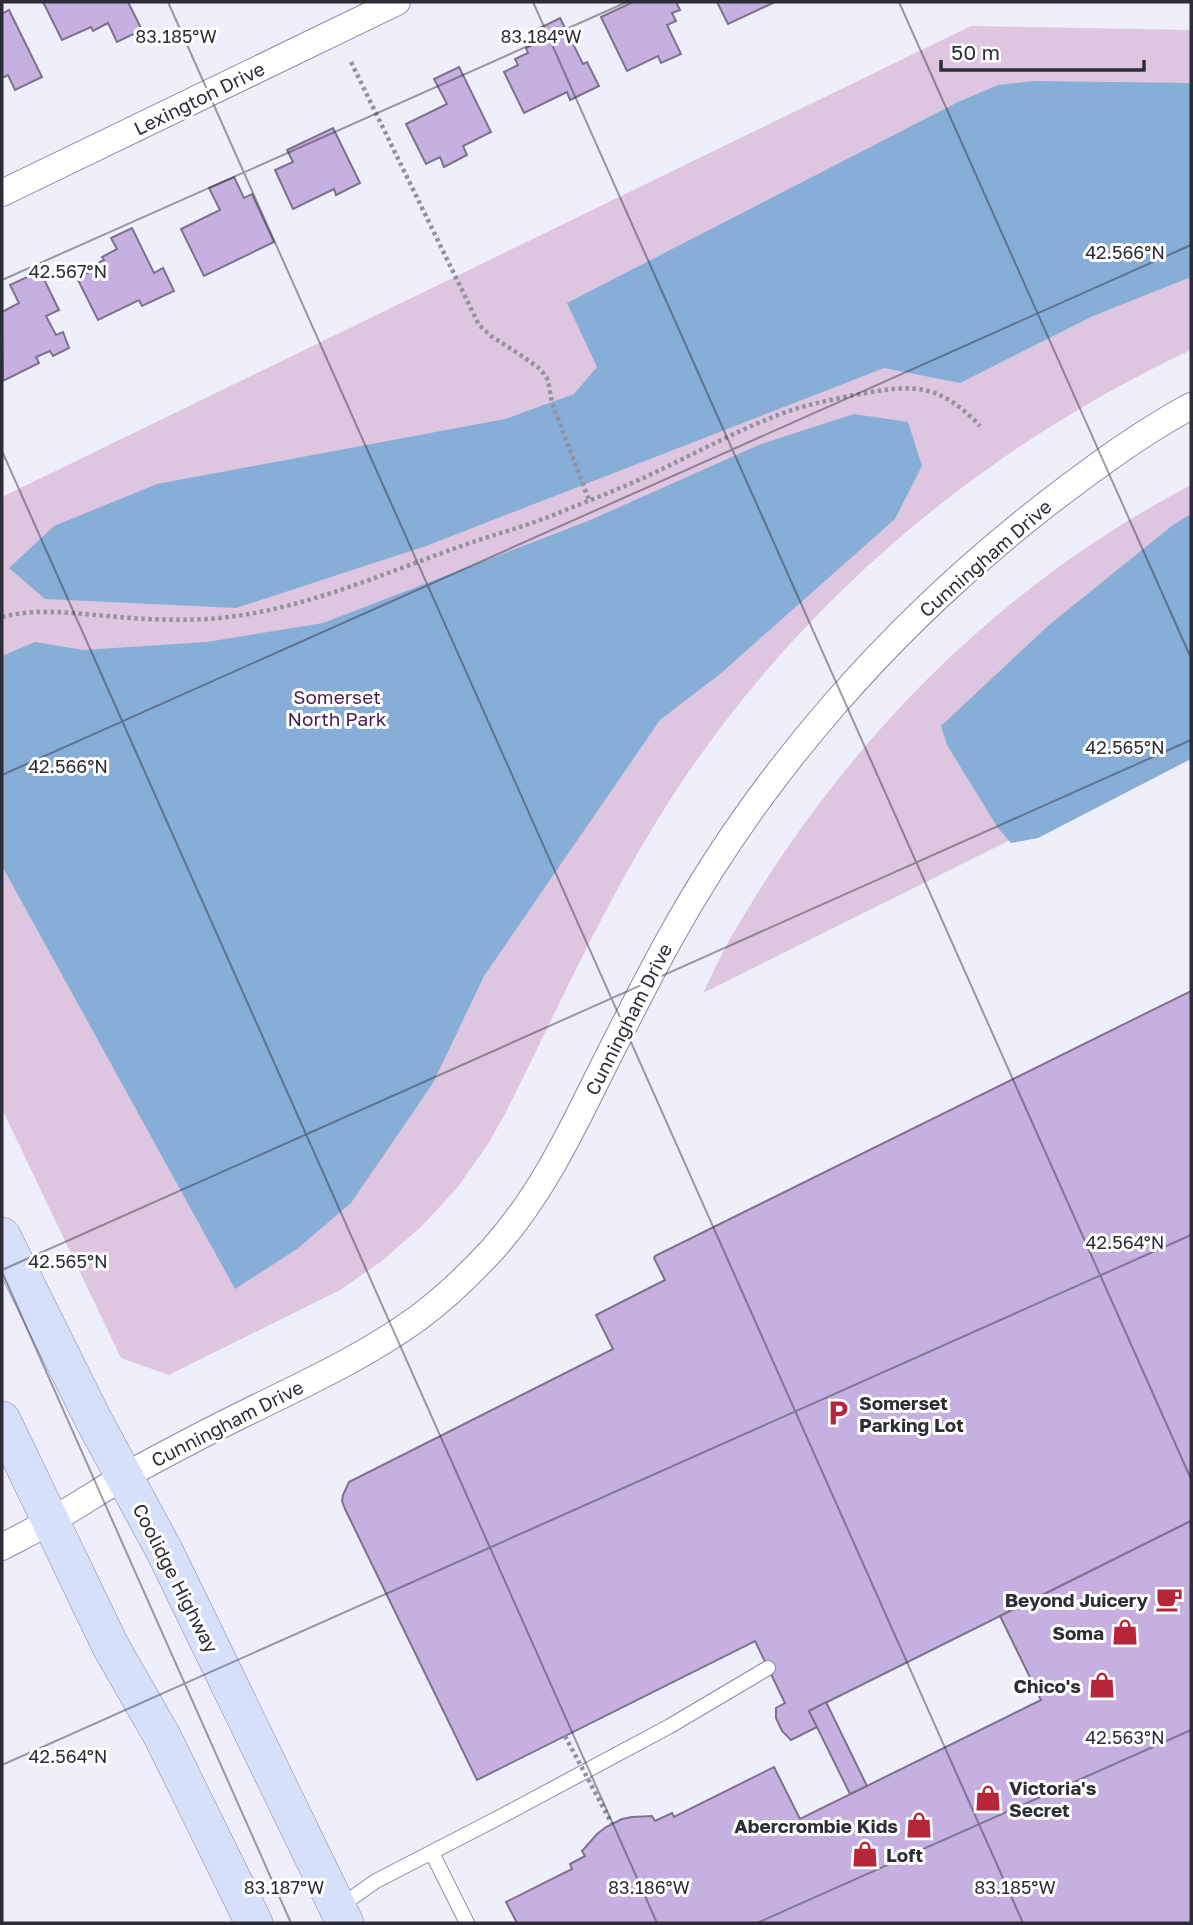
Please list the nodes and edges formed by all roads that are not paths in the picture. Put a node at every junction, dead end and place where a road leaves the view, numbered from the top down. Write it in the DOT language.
graph roads {
  1 [pos="397,2"];
  2 [pos="2,194"];
  3 [pos="1191,406"];
  4 [pos="2,1236"];
  5 [pos="2,1420"];
  6 [pos="124,1476"];
  7 [pos="51,1522"];
  8 [pos="2,1547"];
  9 [pos="768,1668"];
  10 [pos="432,1853"];
  11 [pos="336,1918"];
  12 [pos="255,1922"];
  13 [pos="467,1923"];
  1 -- 2 [label="street, Lexington Drive"];
  3 -- 6 [label="street, Cunningham Drive"];
  4 -- 6 [label="main road, Coolidge Highway"];
  5 -- 7 [label="main road"];
  6 -- 7 [label="street, Cunningham Drive"];
  6 -- 11 [label="main road, Coolidge Highway"];
  7 -- 8 [label="street, Cunningham Drive"];
  7 -- 12 [label="main road"];
  9 -- 10 [label="lane"];
  10 -- 11 [label="lane"];
  10 -- 13 [label="lane"];
}
